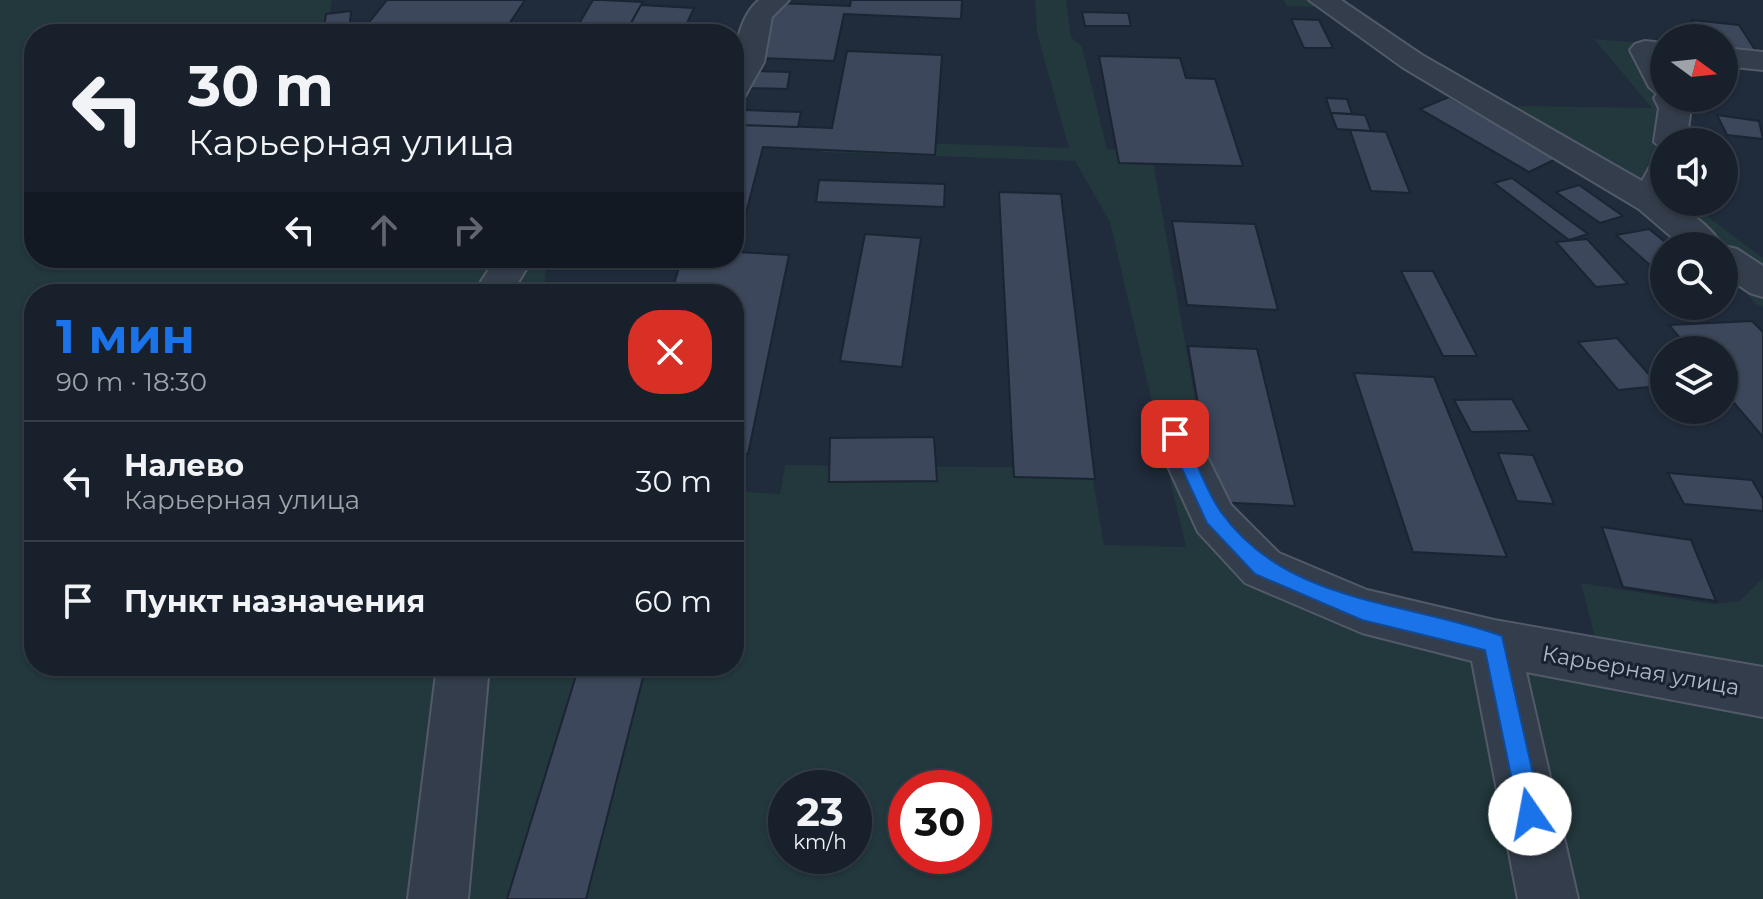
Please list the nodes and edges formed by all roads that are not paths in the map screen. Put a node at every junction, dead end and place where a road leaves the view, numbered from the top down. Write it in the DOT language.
graph roads {
  1 [pos="775,0"];
  2 [pos="1323,0"];
  3 [pos="1738,58"];
  4 [pos="1763,61"];
  5 [pos="744,71"];
  6 [pos="1650,182"];
  7 [pos="1681,216"];
  8 [pos="1694,232"];
  9 [pos="1738,267"];
  10 [pos="1763,284"];
  11 [pos="1175,434"];
  12 [pos="1494,643"];
  13 [pos="462,676"];
  14 [pos="1763,692"];
  15 [pos="438,899"];
  16 [pos="1548,899"];
  1 -- 5 [label="street"];
  2 -- 6 [label="street"];
  3 -- 4 [label="street"];
  7 -- 8 [label="street"];
  9 -- 10 [label="street"];
  11 -- 12 [label="street, Карьерная улица"];
  12 -- 14 [label="street, Карьерная улица"];
  12 -- 16 [label="street"];
  13 -- 15 [label="street"];
}
